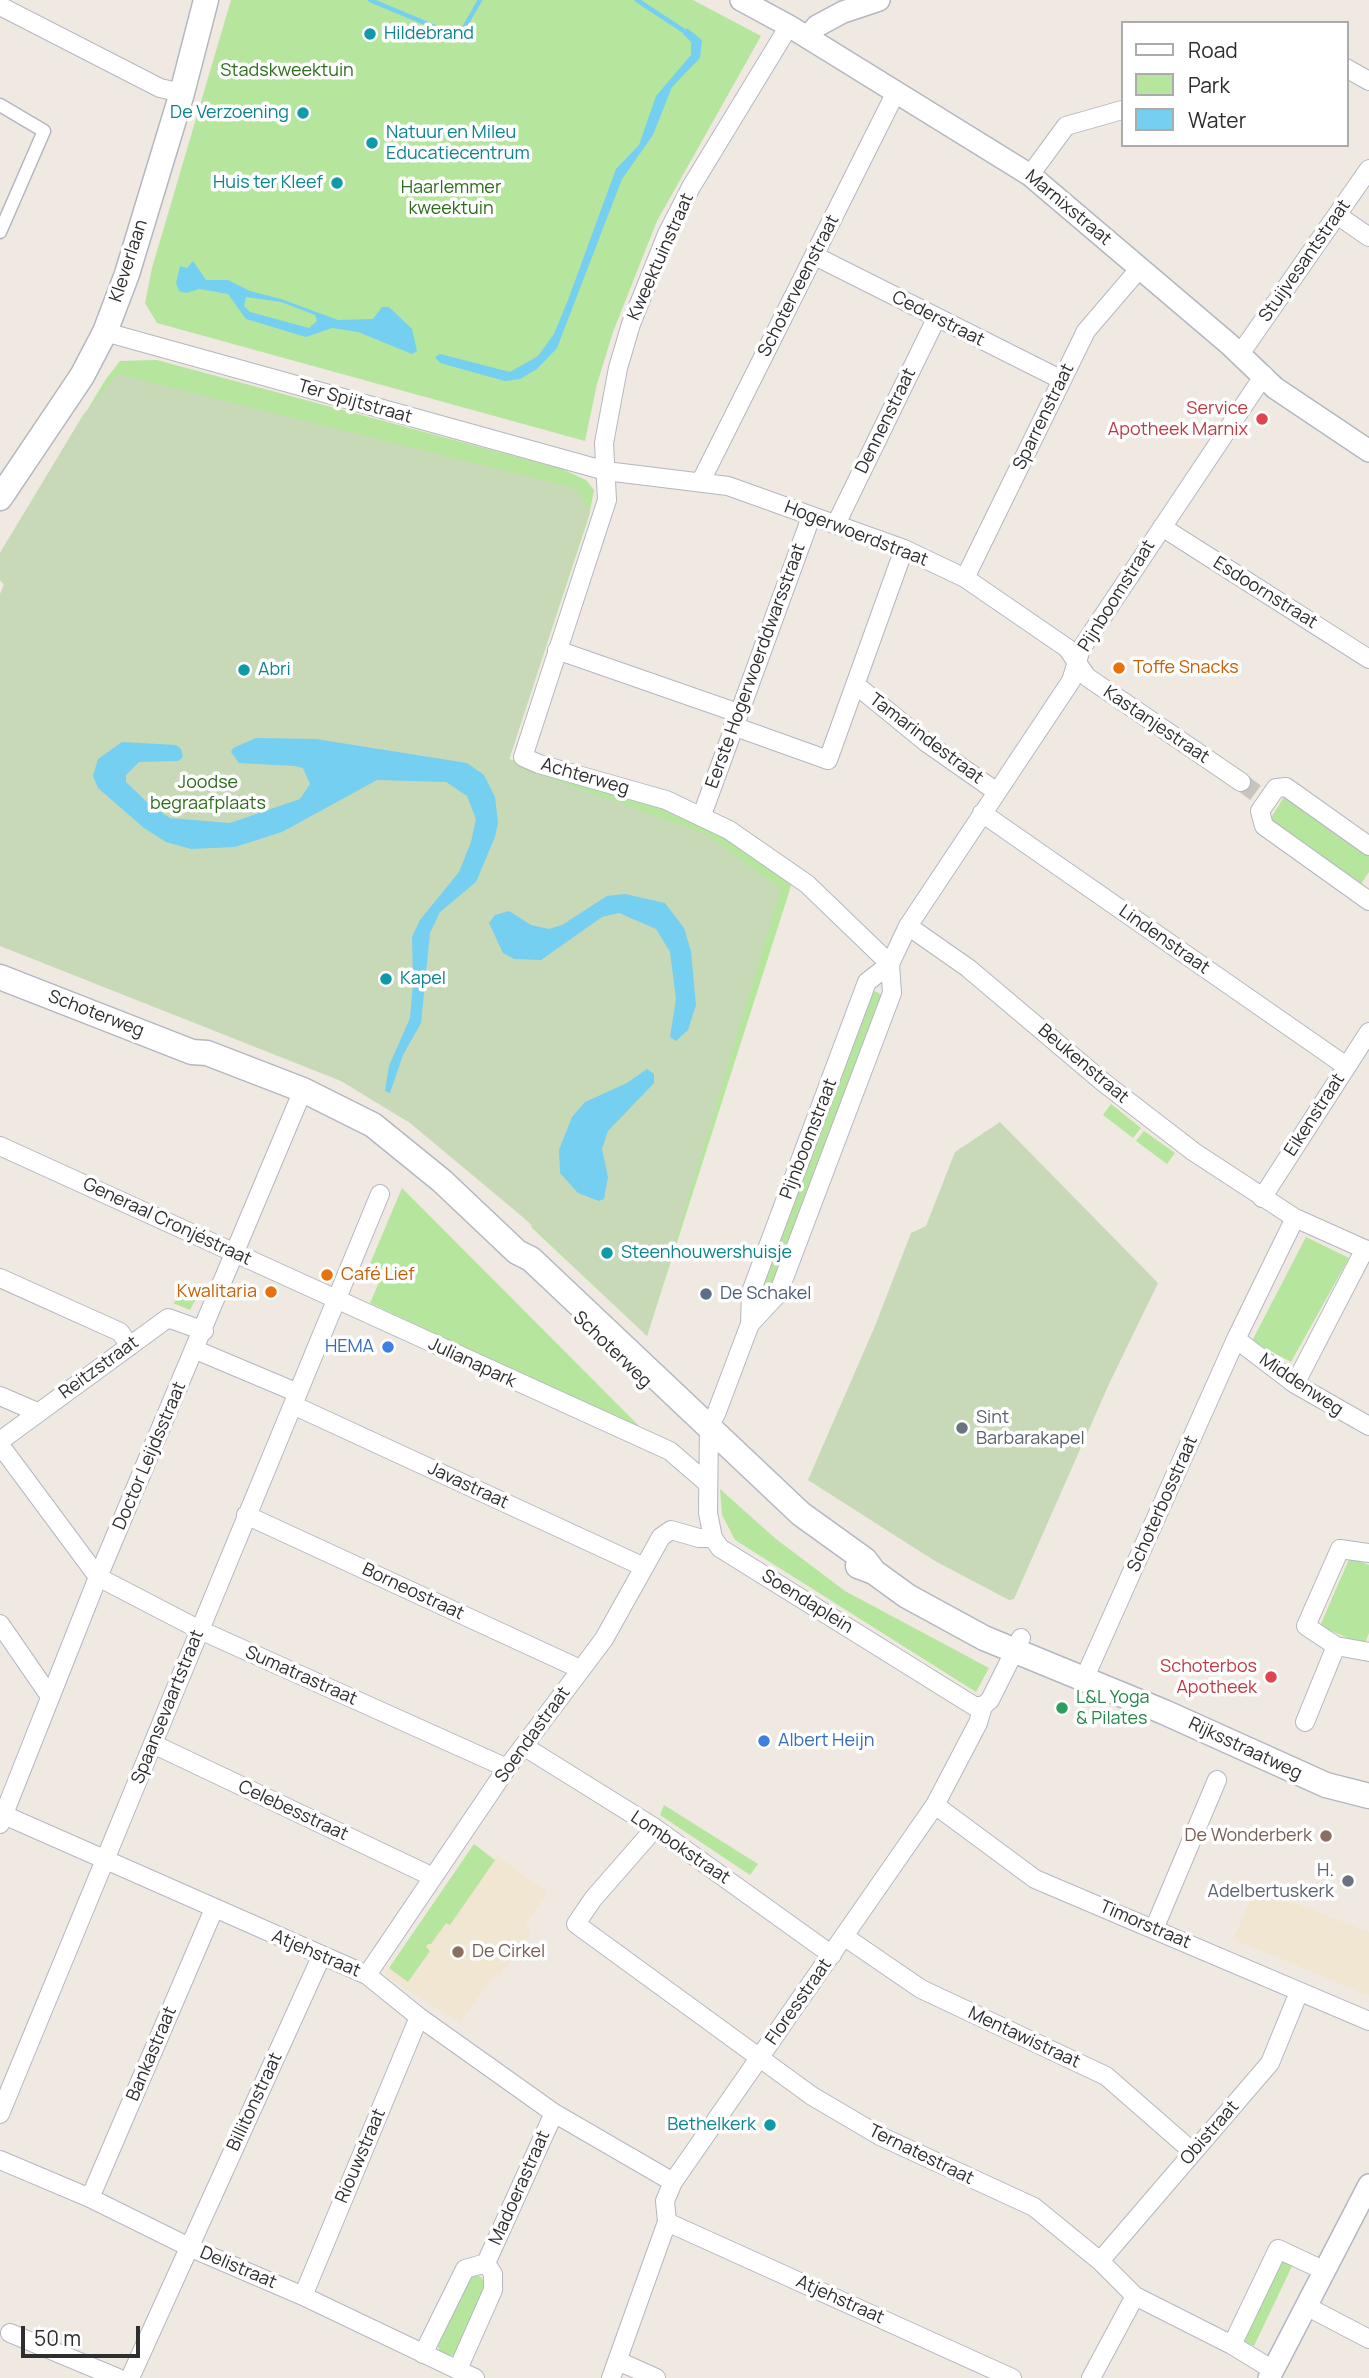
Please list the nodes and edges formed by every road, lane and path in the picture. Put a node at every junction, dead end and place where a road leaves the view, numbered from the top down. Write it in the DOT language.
graph roads {
  1 [pos="206,0"];
  2 [pos="741,0"];
  3 [pos="879,0"];
  4 [pos="857,3"];
  5 [pos="0,6"];
  6 [pos="789,26"];
  7 [pos="808,37"];
  8 [pos="1348,69"];
  9 [pos="1369,81"];
  10 [pos="896,92"];
  11 [pos="182,93"];
  12 [pos="0,105"];
  13 [pos="1120,111"];
  14 [pos="1369,169"];
  15 [pos="1030,175"];
  16 [pos="1337,215"];
  17 [pos="0,232"];
  18 [pos="1369,237"];
  19 [pos="815,256"];
  20 [pos="1140,268"];
  21 [pos="936,319"];
  22 [pos="105,332"];
  23 [pos="1240,354"];
  24 [pos="1264,375"];
  25 [pos="1062,380"];
  26 [pos="1369,451"];
  27 [pos="606,471"];
  28 [pos="701,481"];
  29 [pos="0,498"];
  30 [pos="811,516"];
  31 [pos="836,524"];
  32 [pos="1162,527"];
  33 [pos="904,549"];
  34 [pos="965,578"];
  35 [pos="557,650"];
  36 [pos="1369,659"];
  37 [pos="1077,663"];
  38 [pos="856,685"];
  39 [pos="736,720"];
  40 [pos="1241,782"];
  41 [pos="997,792"];
  42 [pos="982,813"];
  43 [pos="702,815"];
  44 [pos="1369,846"];
  45 [pos="1368,899"];
  46 [pos="908,926"];
  47 [pos="890,964"];
  48 [pos="0,977"];
  49 [pos="1369,1032"];
  50 [pos="1346,1066"];
  51 [pos="301,1095"];
  52 [pos="0,1146"];
  53 [pos="380,1194"];
  54 [pos="1262,1198"];
  55 [pos="1295,1218"];
  56 [pos="1367,1250"];
  57 [pos="235,1253"];
  58 [pos="0,1278"];
  59 [pos="334,1300"];
  60 [pos="750,1324"];
  61 [pos="204,1331"];
  62 [pos="1236,1339"];
  63 [pos="130,1346"];
  64 [pos="196,1350"];
  65 [pos="1295,1384"];
  66 [pos="0,1396"];
  67 [pos="295,1399"];
  68 [pos="37,1412"];
  69 [pos="1369,1426"];
  70 [pos="703,1434"];
  71 [pos="0,1443"];
  72 [pos="707,1483"];
  73 [pos="246,1515"];
  74 [pos="713,1538"];
  75 [pos="1369,1553"];
  76 [pos="644,1567"];
  77 [pos="98,1577"];
  78 [pos="0,1624"];
  79 [pos="200,1630"];
  80 [pos="1018,1645"];
  81 [pos="1336,1646"];
  82 [pos="1369,1652"];
  83 [pos="580,1669"];
  84 [pos="1087,1675"];
  85 [pos="49,1695"];
  86 [pos="983,1706"];
  87 [pos="1305,1722"];
  88 [pos="153,1744"];
  89 [pos="526,1747"];
  90 [pos="507,1768"];
  91 [pos="1217,1780"];
  92 [pos="1326,1785"];
  93 [pos="1369,1796"];
  94 [pos="934,1805"];
  95 [pos="1369,1805"];
  96 [pos="1,1816"];
  97 [pos="655,1828"];
  98 [pos="105,1860"];
  99 [pos="433,1877"];
  100 [pos="214,1909"];
  101 [pos="1154,1929"];
  102 [pos="845,1937"];
  103 [pos="832,1955"];
  104 [pos="321,1957"];
  105 [pos="366,1975"];
  106 [pos="1299,1992"];
  107 [pos="419,2017"];
  108 [pos="1369,2021"];
  109 [pos="760,2056"];
  110 [pos="5,2089"];
  111 [pos="554,2113"];
  112 [pos="0,2114"];
  113 [pos="1193,2152"];
  114 [pos="0,2160"];
  115 [pos="673,2182"];
  116 [pos="1369,2185"];
  117 [pos="90,2198"];
  118 [pos="667,2222"];
  119 [pos="189,2247"];
  120 [pos="1100,2261"];
  121 [pos="486,2263"];
  122 [pos="1325,2271"];
  123 [pos="303,2296"];
  124 [pos="1135,2296"];
  125 [pos="1306,2306"];
  126 [pos="10,2333"];
  127 [pos="1369,2339"];
  128 [pos="1232,2345"];
  129 [pos="424,2354"];
  130 [pos="618,2361"];
  131 [pos="458,2369"];
  132 [pos="1271,2374"];
  133 [pos="118,2378"];
  134 [pos="130,2378"];
  135 [pos="475,2378"];
  136 [pos="611,2378"];
  137 [pos="656,2378"];
  138 [pos="1012,2378"];
  139 [pos="1091,2378"];
  1 -- 11 [label="main road, Kleverlaan"];
  2 -- 6 [label="street, Marnixstraat"];
  3 -- 4 [label="street"];
  4 -- 7 [label="street"];
  5 -- 11 [label="street"];
  6 -- 7 [label="street, Marnixstraat"];
  6 -- 27 [label="street, Kweektuinstraat"];
  7 -- 10 [label="street, Marnixstraat"];
  8 -- 9 [label="street"];
  10 -- 15 [label="street, Marnixstraat"];
  10 -- 19 [label="street, Schoterveenstraat"];
  11 -- 22 [label="main road, Kleverlaan"];
  12 -- 17 [label="street"];
  13 -- 15 [label="street"];
  14 -- 16 [label="street, Stuijvesantstraat"];
  15 -- 20 [label="street, Marnixstraat"];
  16 -- 18 [label="street"];
  16 -- 23 [label="street, Stuijvesantstraat"];
  19 -- 21 [label="street, Cederstraat"];
  19 -- 28 [label="street, Schoterveenstraat"];
  20 -- 23 [label="street, Marnixstraat"];
  20 -- 25 [label="street, Sparrenstraat"];
  21 -- 25 [label="street, Cederstraat"];
  21 -- 31 [label="street, Dennenstraat"];
  22 -- 27 [label="street, Ter Spijtstraat"];
  22 -- 29 [label="main road, Kleverlaan"];
  23 -- 24 [label="street, Marnixstraat"];
  24 -- 26 [label="street, Marnixstraat"];
  24 -- 32 [label="street, Pijnboomstraat"];
  25 -- 34 [label="street, Sparrenstraat"];
  27 -- 28 [label="street, Hogerwoerdstraat"];
  27 -- 35 [label="street, Achterweg"];
  28 -- 30 [label="street, Hogerwoerdstraat"];
  30 -- 31 [label="street, Hogerwoerdstraat"];
  30 -- 39 [label="street, Eerste Hogerwoerddwarsstraat"];
  31 -- 33 [label="street, Hogerwoerdstraat"];
  32 -- 36 [label="street, Esdoornstraat"];
  32 -- 37 [label="street, Pijnboomstraat"];
  33 -- 34 [label="street, Hogerwoerdstraat"];
  33 -- 38 [label="street"];
  34 -- 37 [label="street, Hogerwoerdstraat"];
  35 -- 39 [label="street"];
  35 -- 43 [label="street, Achterweg"];
  37 -- 40 [label="street, Kastanjestraat"];
  37 -- 41 [label="street, Pijnboomstraat"];
  38 -- 39 [label="street"];
  38 -- 41 [label="street, Tamarindestraat"];
  39 -- 43 [label="street, Eerste Hogerwoerddwarsstraat"];
  41 -- 42 [label="street, Pijnboomstraat"];
  42 -- 46 [label="street, Pijnboomstraat"];
  42 -- 50 [label="street, Lindenstraat"];
  43 -- 47 [label="street, Achterweg"];
  44 -- 45 [label="street"];
  46 -- 47 [label="street, Pijnboomstraat"];
  46 -- 54 [label="street, Beukenstraat"];
  47 -- 60 [label="street, Pijnboomstraat"];
  47 -- 60 [label="street, Pijnboomstraat"];
  48 -- 51 [label="main road, Schoterweg"];
  49 -- 50 [label="street, Eikenstraat"];
  50 -- 54 [label="street, Eikenstraat"];
  51 -- 57 [label="street, Doctor Leijdsstraat"];
  51 -- 70 [label="main road, Schoterweg"];
  52 -- 57 [label="street, Generaal Cronjéstraat"];
  53 -- 59 [label="street"];
  54 -- 55 [label="street, Beukenstraat"];
  55 -- 56 [label="street, Beukenstraat"];
  55 -- 62 [label="street, Schoterbosstraat"];
  56 -- 65 [label="street"];
  57 -- 59 [label="street, Generaal Cronjéstraat"];
  57 -- 61 [label="street, Doctor Leijdsstraat"];
  58 -- 63 [label="street"];
  59 -- 67 [label="street, Spaansevaartstraat"];
  59 -- 72 [label="street, Julianapark"];
  60 -- 70 [label="street, Pijnboomstraat"];
  61 -- 63 [label="street, Reitzstraat"];
  61 -- 64 [label="street, Doctor Leijdsstraat"];
  62 -- 65 [label="street, Middenweg"];
  62 -- 84 [label="street, Schoterbosstraat"];
  63 -- 68 [label="street, Reitzstraat"];
  64 -- 67 [label="street, Javastraat"];
  64 -- 77 [label="street, Doctor Leijdsstraat"];
  65 -- 69 [label="street, Middenweg"];
  66 -- 68 [label="street"];
  67 -- 73 [label="street, Spaansevaartstraat"];
  67 -- 76 [label="street, Javastraat"];
  68 -- 71 [label="street, Reitzstraat"];
  70 -- 72 [label="street"];
  70 -- 80 [label="main road"];
  71 -- 77 [label="street"];
  72 -- 74 [label="street"];
  73 -- 79 [label="street, Spaansevaartstraat"];
  73 -- 83 [label="street, Borneostraat"];
  74 -- 76 [label="street, Soendastraat"];
  74 -- 86 [label="street, Soendaplein"];
  75 -- 81 [label="street"];
  76 -- 83 [label="street, Soendastraat"];
  77 -- 79 [label="street, Sumatrastraat"];
  77 -- 85 [label="street, Doctor Leijdsstraat"];
  78 -- 85 [label="street"];
  79 -- 88 [label="street, Spaansevaartstraat"];
  79 -- 90 [label="street, Sumatrastraat"];
  80 -- 84 [label="main road"];
  80 -- 86 [label="street, Floresstraat"];
  81 -- 82 [label="street"];
  81 -- 87 [label="street"];
  83 -- 89 [label="street, Soendastraat"];
  84 -- 92 [label="main road, Rijksstraatweg"];
  85 -- 96 [label="street, Doctor Leijdsstraat"];
  86 -- 94 [label="street, Floresstraat"];
  88 -- 98 [label="street, Spaansevaartstraat"];
  88 -- 99 [label="street, Celebesstraat"];
  89 -- 90 [label="street, Soendastraat"];
  89 -- 97 [label="street, Lombokstraat"];
  90 -- 99 [label="street, Soendastraat"];
  91 -- 101 [label="street"];
  92 -- 93 [label="main road, Rijksstraatweg"];
  92 -- 95 [label="main road, Rijksstraatweg"];
  94 -- 101 [label="street, Timorstraat"];
  94 -- 102 [label="street, Floresstraat"];
  96 -- 98 [label="street, Atjehstraat"];
  97 -- 103 [label="street, Lombokstraat"];
  97 -- 109 [label="street, Ternatestraat"];
  98 -- 100 [label="street, Atjehstraat"];
  98 -- 110 [label="street, Spaansevaartstraat"];
  99 -- 105 [label="street, Soendastraat"];
  100 -- 104 [label="street, Atjehstraat"];
  100 -- 117 [label="street, Bankastraat"];
  101 -- 106 [label="street, Timorstraat"];
  102 -- 103 [label="street, Floresstraat"];
  102 -- 113 [label="street, Mentawistraat"];
  103 -- 109 [label="street, Floresstraat"];
  104 -- 105 [label="street, Atjehstraat"];
  104 -- 119 [label="street, Billitonstraat"];
  105 -- 107 [label="street, Atjehstraat"];
  106 -- 108 [label="street, Timorstraat"];
  106 -- 113 [label="street, Obistraat"];
  107 -- 111 [label="street, Atjehstraat"];
  107 -- 123 [label="street, Riouwstraat"];
  109 -- 115 [label="street, Floresstraat"];
  109 -- 120 [label="street, Ternatestraat"];
  110 -- 112 [label="street, Spaansevaartstraat"];
  111 -- 115 [label="street, Atjehstraat"];
  111 -- 121 [label="street, Madoerastraat"];
  113 -- 120 [label="street, Obistraat"];
  114 -- 117 [label="street, Delistraat"];
  115 -- 118 [label="street, Floresstraat"];
  116 -- 122 [label="street"];
  117 -- 119 [label="street, Delistraat"];
  118 -- 130 [label="street, Floresstraat"];
  118 -- 138 [label="street, Atjehstraat"];
  119 -- 123 [label="street, Delistraat"];
  119 -- 134 [label="street, Billitonstraat"];
  120 -- 124 [label="street, Ternatestraat"];
  121 -- 129 [label="street, Madoerastraat"];
  121 -- 131 [label="street, Madoerastraat"];
  122 -- 125 [label="street"];
  122 -- 128 [label="street"];
  123 -- 129 [label="street, Delistraat"];
  124 -- 128 [label="street, Ternatestraat"];
  124 -- 139 [label="street"];
  125 -- 127 [label="street"];
  125 -- 132 [label="street"];
  126 -- 133 [label="street"];
  128 -- 132 [label="street, Ternatestraat"];
  129 -- 131 [label="street, Delistraat"];
  130 -- 136 [label="street, Floresstraat"];
  130 -- 137 [label="street"];
  131 -- 135 [label="street, Delistraat"];
}
